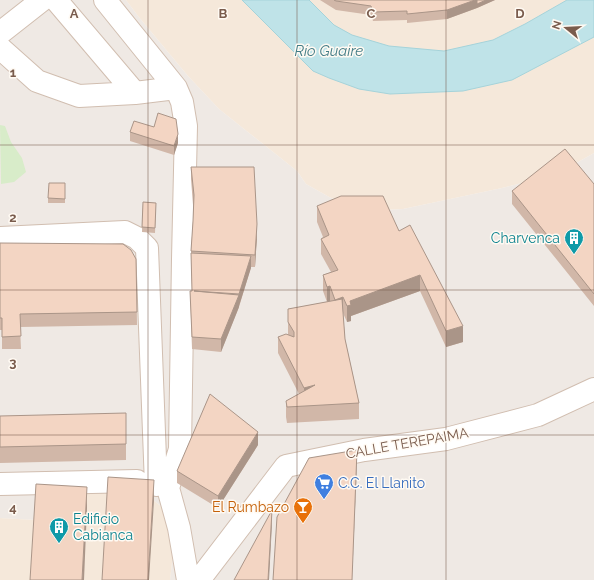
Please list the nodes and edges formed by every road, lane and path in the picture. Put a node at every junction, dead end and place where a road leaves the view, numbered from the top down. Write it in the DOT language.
graph roads {
  1 [pos="42,0"];
  2 [pos="56,0"];
  3 [pos="105,0"];
  4 [pos="0,33"];
  5 [pos="0,48"];
  6 [pos="176,88"];
  7 [pos="135,93"];
  8 [pos="0,238"];
  9 [pos="594,389"];
  10 [pos="0,484"];
  11 [pos="162,486"];
  12 [pos="188,580"];
  13 [pos="199,580"];
  1 -- 4 [label="street"];
  2 -- 7 [label="street"];
  3 -- 6 [label="street"];
  5 -- 7 [label="street"];
  6 -- 7 [label="street"];
  6 -- 11 [label="street"];
  8 -- 11 [label="street"];
  9 -- 13 [label="street, CALLE TEREPAIMA"];
  10 -- 11 [label="street"];
  11 -- 12 [label="street"];
}
